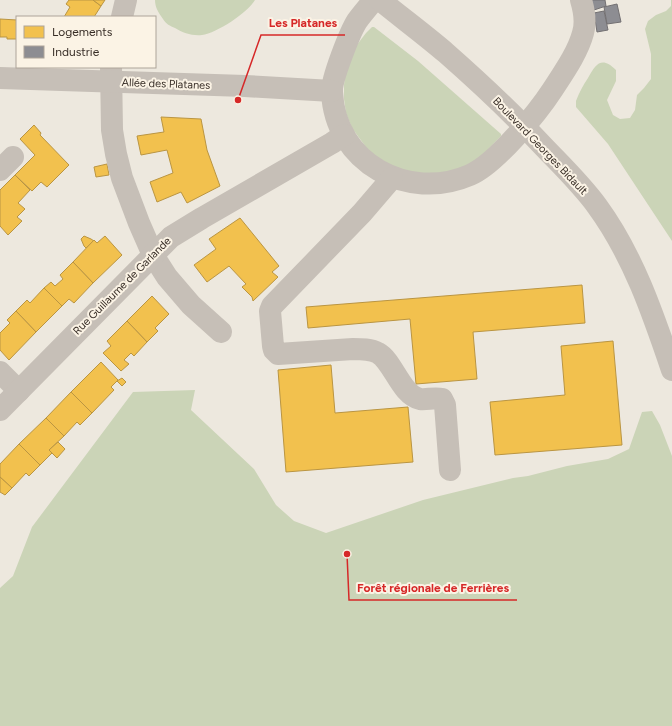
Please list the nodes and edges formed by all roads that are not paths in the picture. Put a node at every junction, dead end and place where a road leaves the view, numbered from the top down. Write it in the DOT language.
graph roads {
  1 [pos="126,0"];
  2 [pos="374,0"];
  3 [pos="380,0"];
  4 [pos="581,0"];
  5 [pos="122,16"];
  6 [pos="111,74"];
  7 [pos="0,78"];
  8 [pos="332,91"];
  9 [pos="524,126"];
  10 [pos="344,135"];
  11 [pos="392,178"];
  12 [pos="153,255"];
  13 [pos="222,332"];
  14 [pos="672,370"];
  15 [pos="0,372"];
  16 [pos="19,391"];
  17 [pos="0,410"];
  18 [pos="450,470"];
  1 -- 5 [label="street"];
  2 -- 8 [label="street"];
  3 -- 9 [label="street, Boulevard Georges Bidault"];
  4 -- 9 [label="street"];
  6 -- 7 [label="street, Allée des Platanes"];
  6 -- 8 [label="street, Allée des Platanes"];
  6 -- 12 [label="street"];
  8 -- 10 [label="street"];
  9 -- 11 [label="street"];
  9 -- 14 [label="street, Boulevard Georges Bidault"];
  10 -- 11 [label="street"];
  10 -- 12 [label="street, Rue Guillaume de Garlande"];
  11 -- 18 [label="street"];
  12 -- 13 [label="street"];
  12 -- 16 [label="street, Rue Guillaume de Garlande"];
  15 -- 16 [label="street"];
  16 -- 17 [label="street, Rue Guillaume de Garlande"];
}
